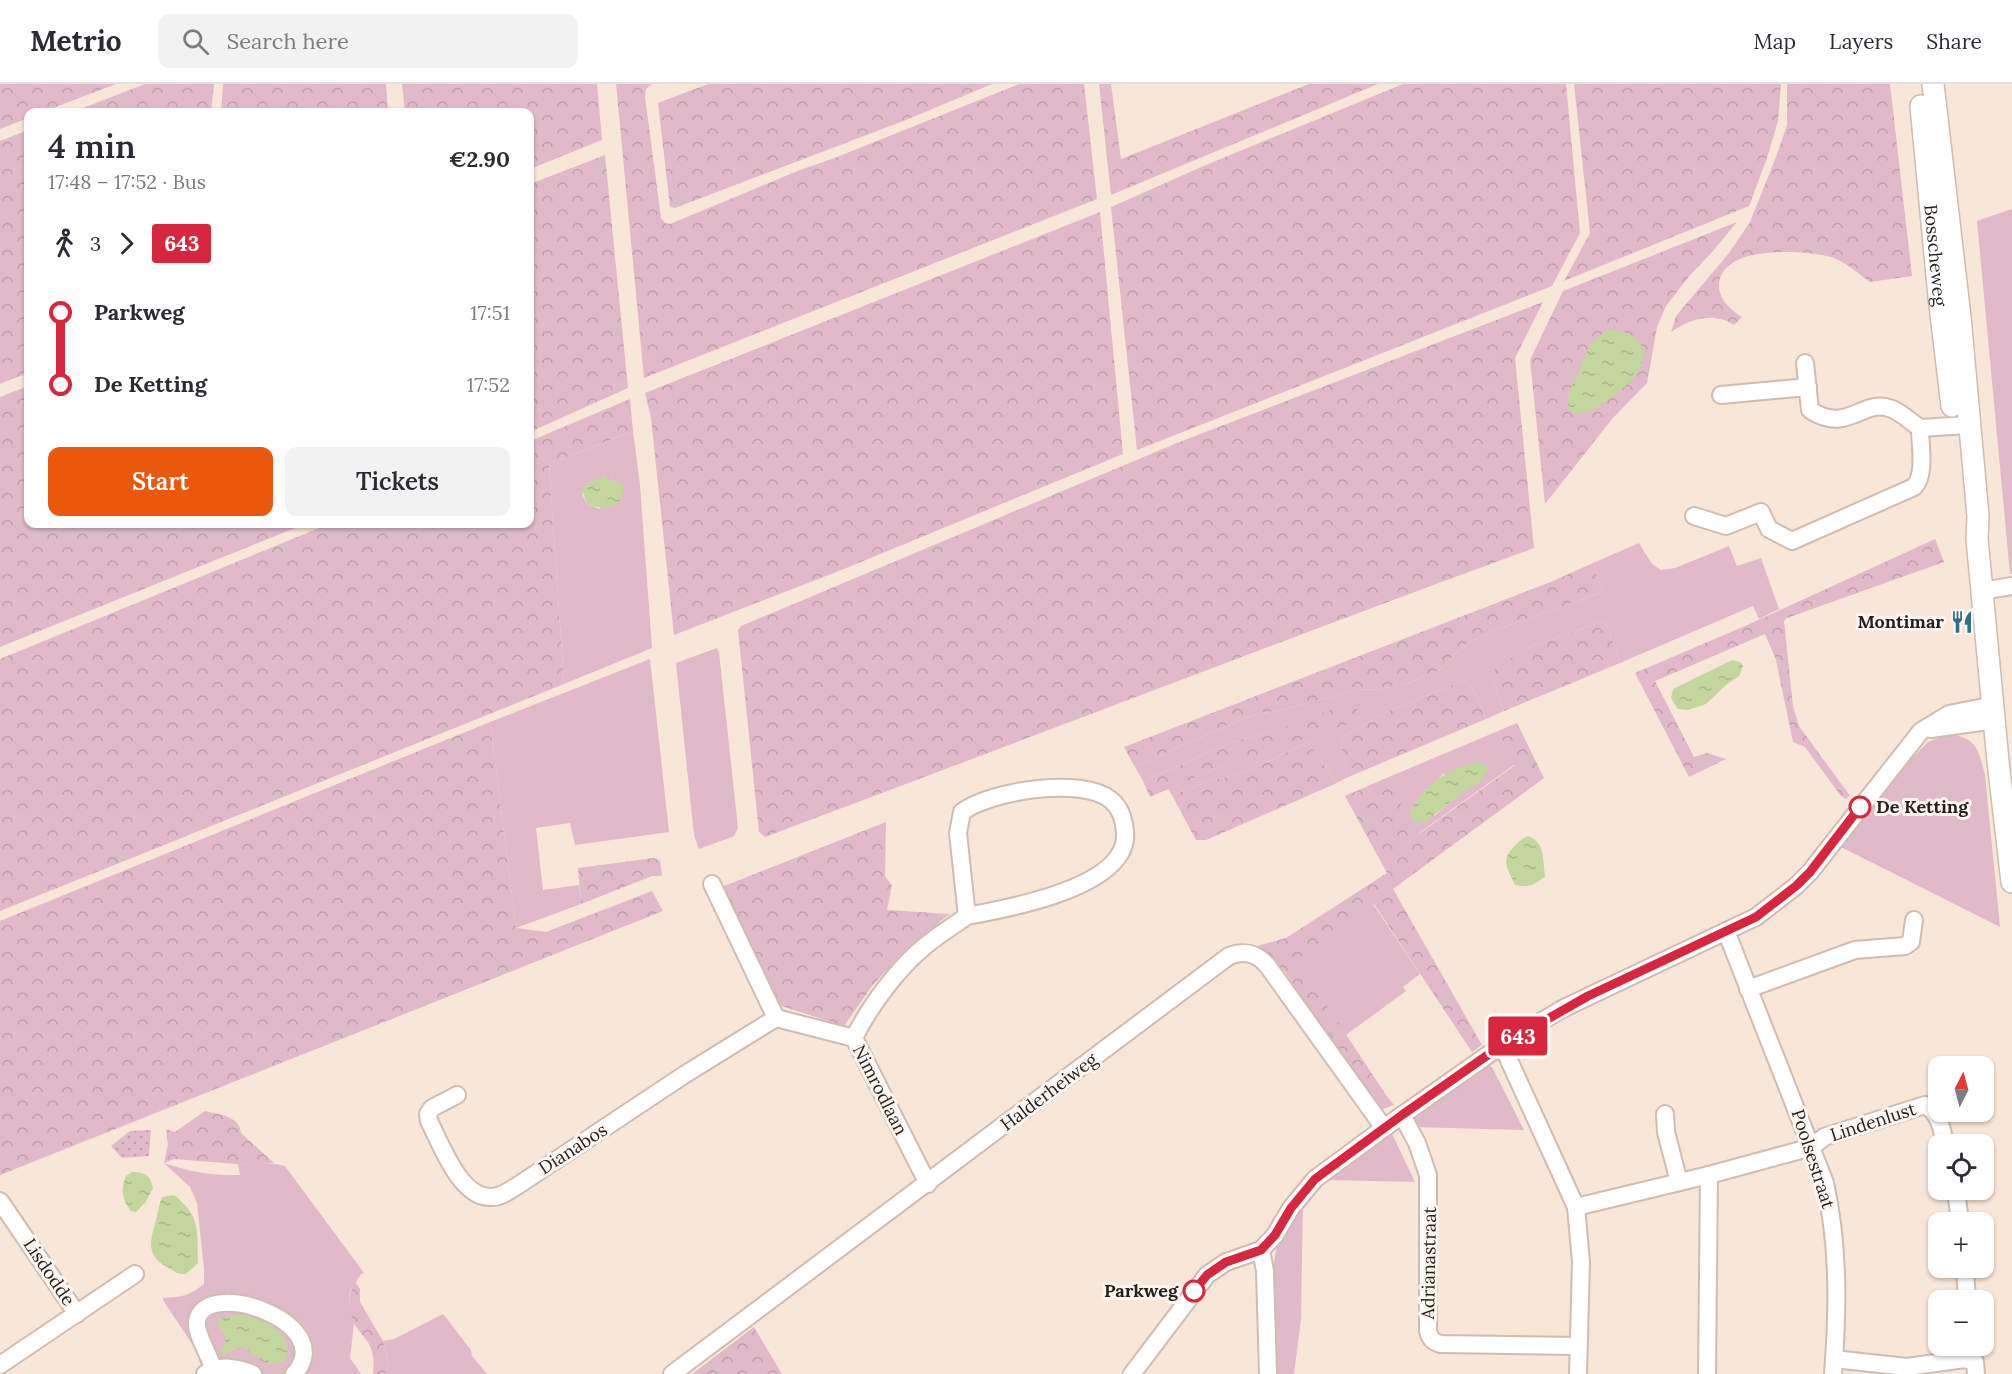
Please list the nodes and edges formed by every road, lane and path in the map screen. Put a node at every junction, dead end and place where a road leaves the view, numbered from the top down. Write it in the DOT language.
graph roads {
  1 [pos="1918,84"];
  2 [pos="1933,84"];
  3 [pos="1805,363"];
  4 [pos="1808,387"];
  5 [pos="1721,395"];
  6 [pos="1961,426"];
  7 [pos="1920,428"];
  8 [pos="1694,516"];
  9 [pos="2012,586"];
  10 [pos="1982,591"];
  11 [pos="1994,712"];
  12 [pos="2012,882"];
  13 [pos="712,884"];
  14 [pos="967,916"];
  15 [pos="1914,920"];
  16 [pos="1726,932"];
  17 [pos="1748,989"];
  18 [pos="776,1018"];
  19 [pos="854,1038"];
  20 [pos="1502,1045"];
  21 [pos="457,1095"];
  22 [pos="1665,1114"];
  23 [pos="1402,1115"];
  24 [pos="1384,1128"];
  25 [pos="1943,1134"];
  26 [pos="1812,1146"];
  27 [pos="1709,1175"];
  28 [pos="1679,1182"];
  29 [pos="928,1184"];
  30 [pos="0,1201"];
  31 [pos="1576,1207"];
  32 [pos="1261,1250"];
  33 [pos="135,1274"];
  34 [pos="77,1314"];
  35 [pos="1578,1346"];
  36 [pos="1949,1356"];
  37 [pos="1969,1356"];
  38 [pos="0,1365"];
  39 [pos="1834,1367"];
  40 [pos="209,1371"];
  41 [pos="253,1374"];
  42 [pos="294,1374"];
  43 [pos="672,1374"];
  44 [pos="1132,1374"];
  45 [pos="1269,1374"];
  46 [pos="1578,1374"];
  47 [pos="1707,1374"];
  48 [pos="1976,1374"];
  1 -- 6 [label="main road, Bosscheweg"];
  2 -- 6 [label="main road, Bosscheweg"];
  3 -- 4 [label="street"];
  4 -- 5 [label="street"];
  4 -- 7 [label="street"];
  6 -- 7 [label="street"];
  6 -- 10 [label="main road, Bosscheweg"];
  7 -- 8 [label="street"];
  9 -- 10 [label="street"];
  10 -- 11 [label="main road, Bosscheweg"];
  11 -- 12 [label="main road, Bosscheweg"];
  11 -- 16 [label="street"];
  13 -- 18 [label="street"];
  14 -- 14 [label="street"];
  14 -- 19 [label="street"];
  15 -- 17 [label="street"];
  16 -- 17 [label="street, Poolsestraat"];
  16 -- 20 [label="street"];
  17 -- 26 [label="street, Poolsestraat"];
  18 -- 19 [label="street, Nimrodlaan"];
  18 -- 21 [label="street, Dianabos"];
  19 -- 29 [label="street, Nimrodlaan"];
  20 -- 23 [label="street"];
  20 -- 31 [label="street"];
  22 -- 28 [label="street"];
  23 -- 24 [label="street"];
  23 -- 35 [label="street, Adrianastraat"];
  24 -- 29 [label="street, Halderheiweg"];
  24 -- 32 [label="street"];
  25 -- 26 [label="street, Lindenlust"];
  26 -- 27 [label="street"];
  26 -- 39 [label="street, Poolsestraat"];
  27 -- 28 [label="street"];
  27 -- 47 [label="street"];
  28 -- 31 [label="street"];
  29 -- 43 [label="street, Halderheiweg"];
  30 -- 34 [label="street, Lisdodde"];
  31 -- 35 [label="street"];
  32 -- 44 [label="street"];
  32 -- 45 [label="street"];
  33 -- 34 [label="street, Lisdodde"];
  34 -- 38 [label="street, Lisdodde"];
  35 -- 46 [label="street"];
  36 -- 39 [label="street"];
  37 -- 48 [label="street"];
  40 -- 41 [label="street"];
  40 -- 42 [label="street"];
}
